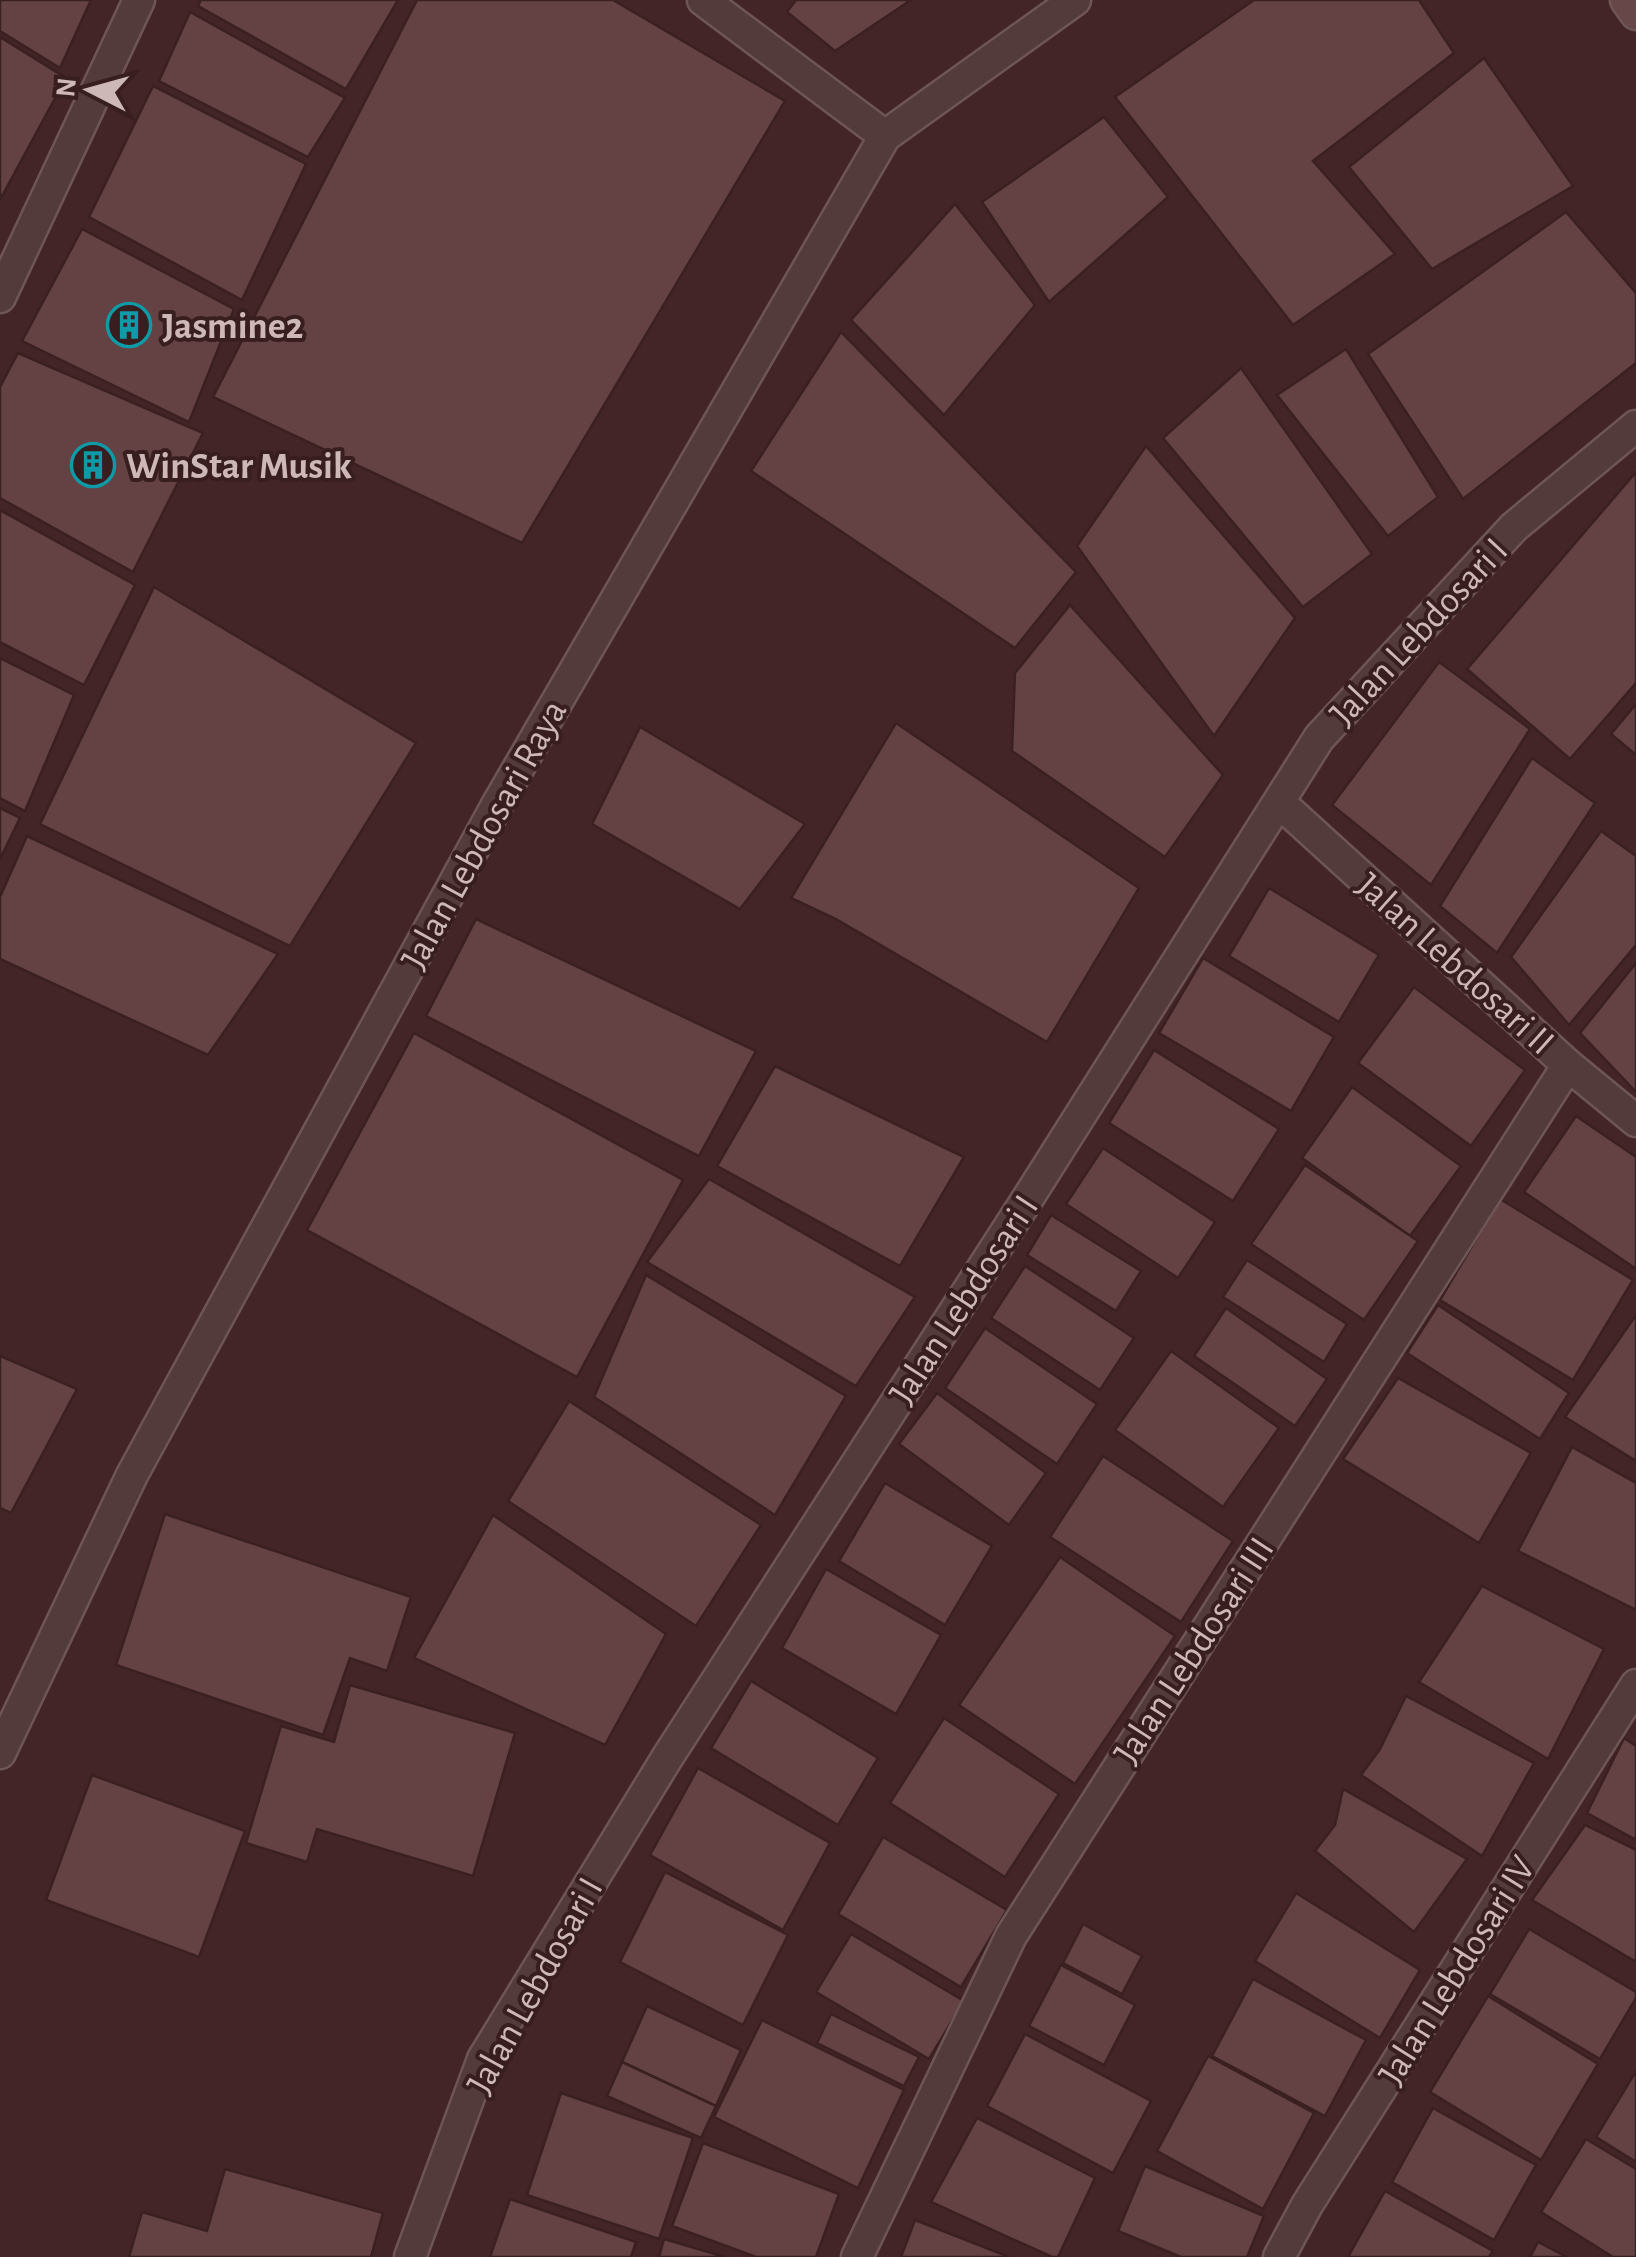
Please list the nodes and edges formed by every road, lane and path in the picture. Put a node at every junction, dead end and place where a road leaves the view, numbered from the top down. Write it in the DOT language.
graph roads {
  1 [pos="139,0"];
  2 [pos="703,0"];
  3 [pos="1075,0"];
  4 [pos="1626,0"];
  5 [pos="1636,14"];
  6 [pos="885,136"];
  7 [pos="0,296"];
  8 [pos="1636,426"];
  9 [pos="1279,802"];
  10 [pos="1568,1064"];
  11 [pos="1636,1122"];
  12 [pos="1636,1685"];
  13 [pos="0,1753"];
  14 [pos="410,2257"];
  15 [pos="857,2257"];
  16 [pos="1279,2257"];
  1 -- 7 [label="street"];
  2 -- 6 [label="street"];
  3 -- 6 [label="street, Jalan Lebdosari Raya"];
  4 -- 5 [label="street"];
  6 -- 13 [label="street, Jalan Lebdosari Raya"];
  8 -- 9 [label="street, Jalan Lebdosari I"];
  9 -- 10 [label="street, Jalan Lebdosari II"];
  9 -- 14 [label="street, Jalan Lebdosari I"];
  10 -- 11 [label="street, Jalan Lebdosari II"];
  10 -- 15 [label="street, Jalan Lebdosari III"];
  12 -- 16 [label="street, Jalan Lebdosari IV"];
}
